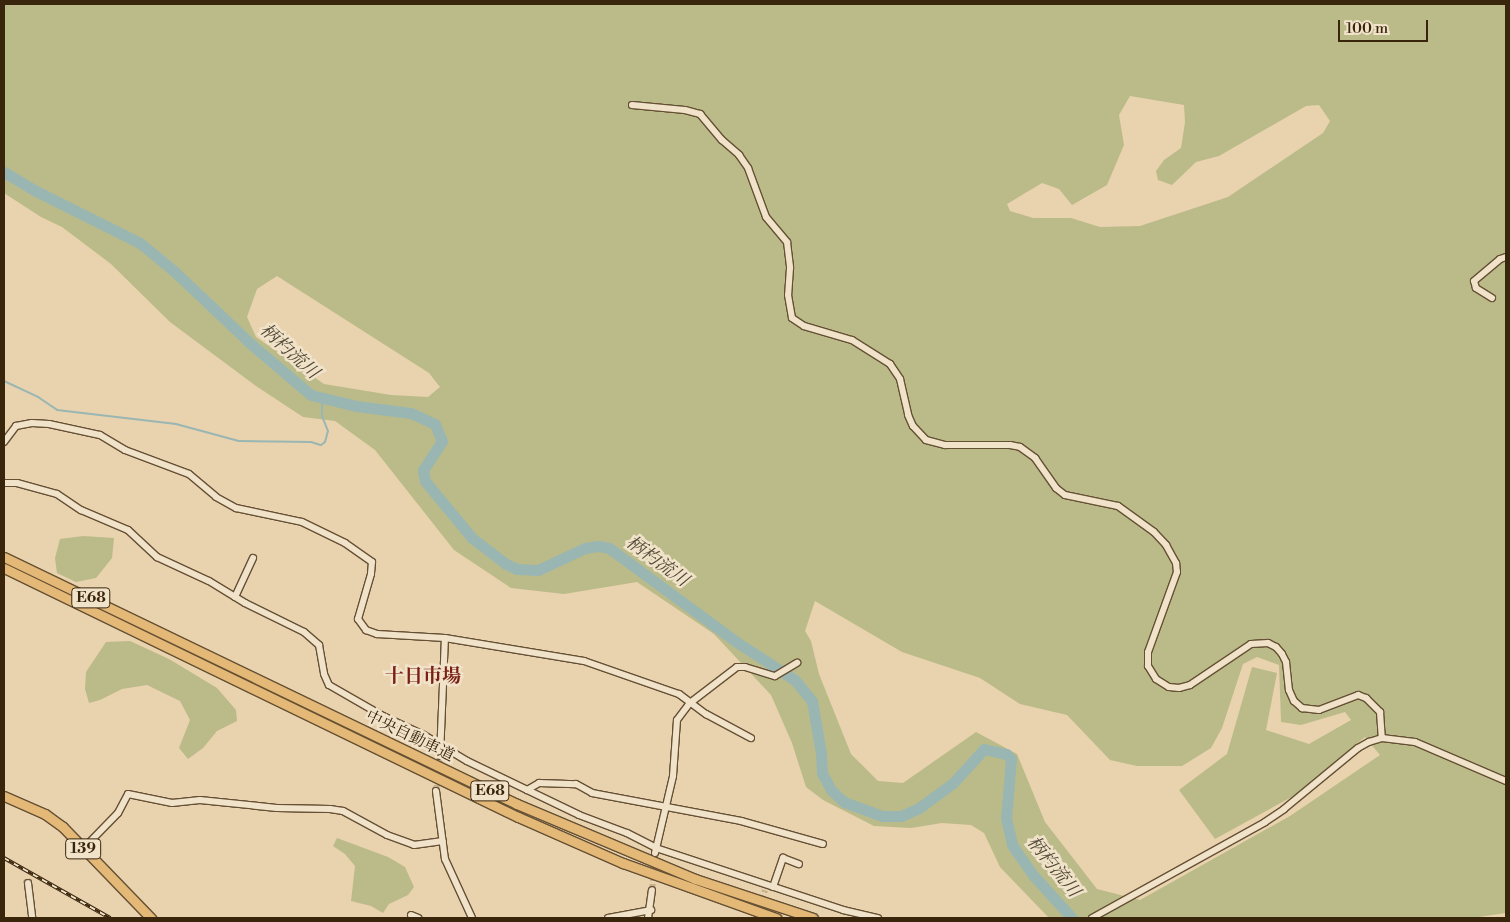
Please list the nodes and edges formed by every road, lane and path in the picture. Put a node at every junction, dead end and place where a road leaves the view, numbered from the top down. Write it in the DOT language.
graph roads {
  1 [pos="632,105"];
  2 [pos="1506,257"];
  3 [pos="1492,298"];
  4 [pos="4,442"];
  5 [pos="4,483"];
  6 [pos="4,557"];
  7 [pos="253,558"];
  8 [pos="4,568"];
  9 [pos="235,597"];
  10 [pos="445,638"];
  11 [pos="797,663"];
  12 [pos="690,703"];
  13 [pos="751,738"];
  14 [pos="1382,738"];
  15 [pos="439,744"];
  16 [pos="440,756"];
  17 [pos="1506,781"];
  18 [pos="527,790"];
  19 [pos="436,791"];
  20 [pos="4,796"];
  21 [pos="668,806"];
  22 [pos="442,841"];
  23 [pos="823,844"];
  24 [pos="83,849"];
  25 [pos="656,850"];
  26 [pos="799,864"];
  27 [pos="28,883"];
  28 [pos="768,887"];
  29 [pos="652,890"];
  30 [pos="651,910"];
  31 [pos="411,915"];
  32 [pos="32,918"];
  33 [pos="151,918"];
  34 [pos="418,918"];
  35 [pos="472,918"];
  36 [pos="608,918"];
  37 [pos="648,918"];
  38 [pos="776,918"];
  39 [pos="813,918"];
  40 [pos="878,918"];
  41 [pos="1092,918"];
  1 -- 14 [label="street"];
  2 -- 3 [label="street"];
  4 -- 10 [label="street"];
  5 -- 9 [label="street"];
  6 -- 39 [label="highway, 中央自動車道 / E68"];
  7 -- 9 [label="street"];
  8 -- 38 [label="highway, 中央自動車道 / E68"];
  9 -- 15 [label="street"];
  10 -- 12 [label="street"];
  10 -- 15 [label="street"];
  11 -- 12 [label="street"];
  12 -- 13 [label="street"];
  12 -- 21 [label="street"];
  14 -- 17 [label="street"];
  14 -- 41 [label="street"];
  15 -- 16 [label="street"];
  15 -- 18 [label="street"];
  18 -- 21 [label="street"];
  18 -- 25 [label="street"];
  19 -- 22 [label="street"];
  20 -- 24 [label="highway, 139"];
  21 -- 23 [label="street"];
  21 -- 25 [label="street"];
  22 -- 24 [label="street"];
  22 -- 35 [label="street"];
  24 -- 33 [label="highway, 139"];
  25 -- 28 [label="street"];
  26 -- 28 [label="street"];
  27 -- 32 [label="street"];
  28 -- 40 [label="street"];
  29 -- 30 [label="street"];
  30 -- 36 [label="street"];
  30 -- 37 [label="street"];
  31 -- 34 [label="street"];
}
